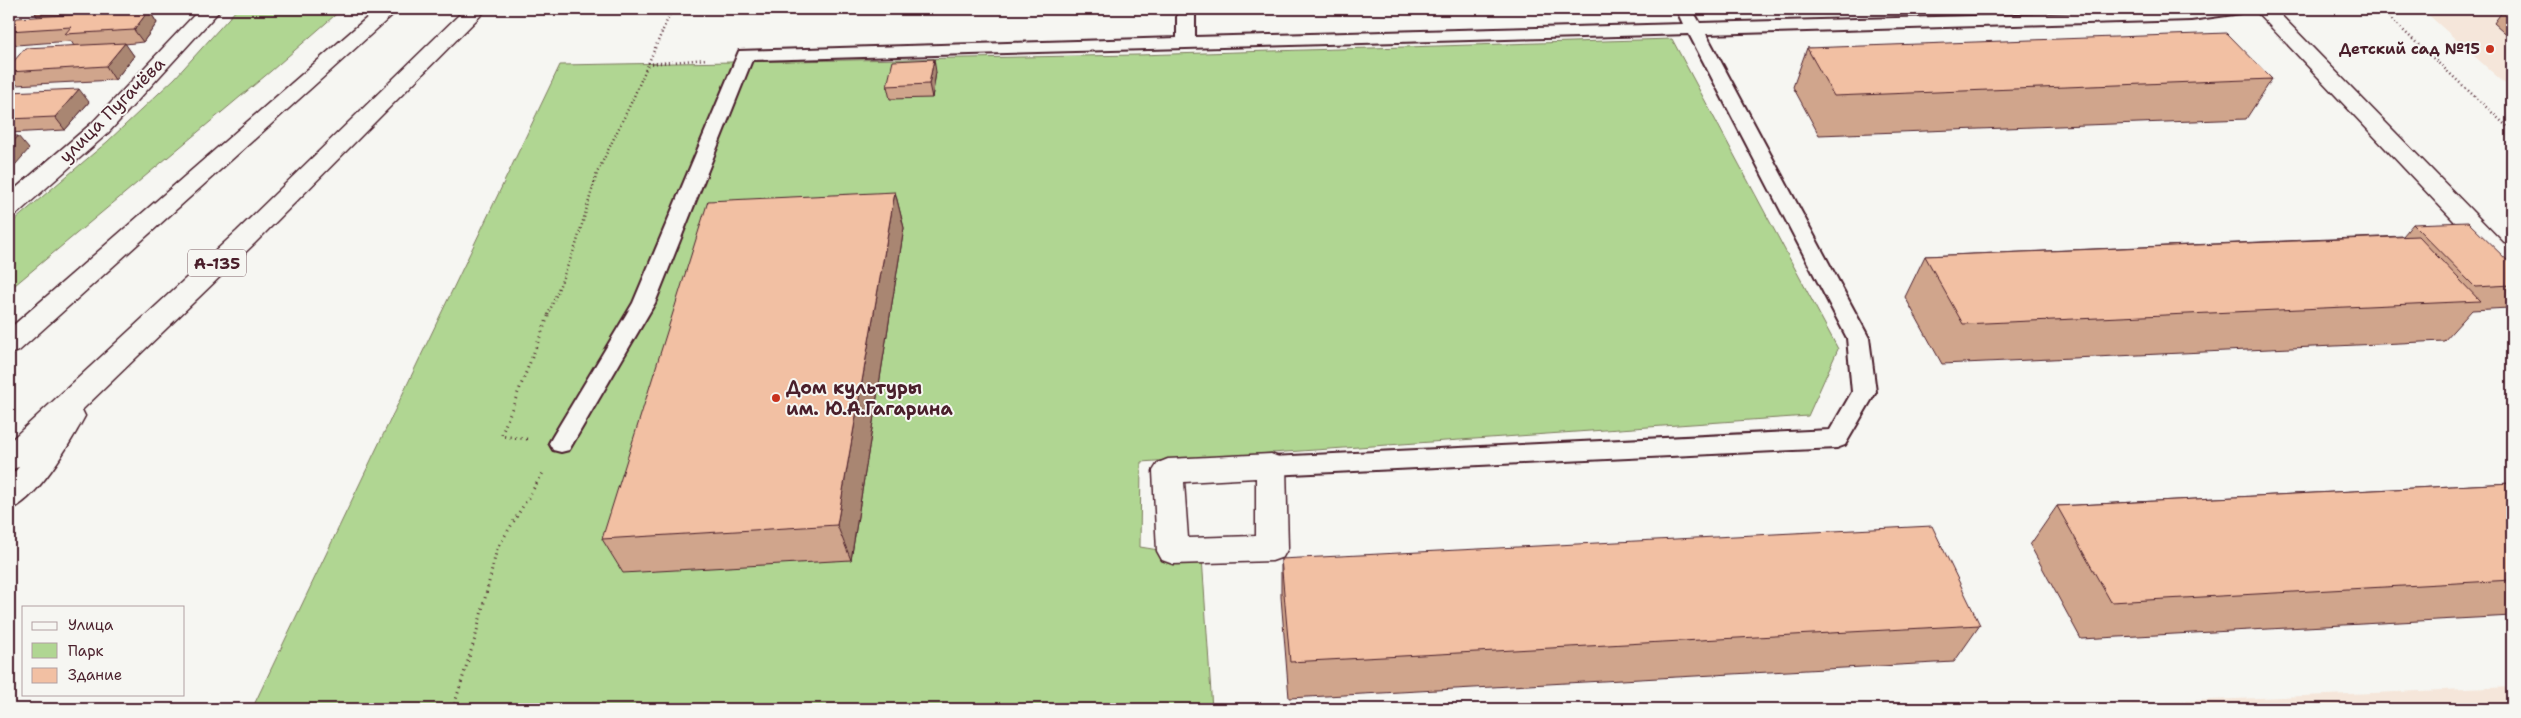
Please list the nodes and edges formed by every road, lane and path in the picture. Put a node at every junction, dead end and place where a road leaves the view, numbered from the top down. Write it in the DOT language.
graph roads {
  1 [pos="211,9"];
  2 [pos="389,9"];
  3 [pos="477,9"];
  4 [pos="672,9"];
  5 [pos="1186,9"];
  6 [pos="2234,9"];
  7 [pos="2264,9"];
  8 [pos="2380,9"];
  9 [pos="1688,18"];
  10 [pos="1186,44"];
  11 [pos="745,55"];
  12 [pos="648,64"];
  13 [pos="2512,131"];
  14 [pos="9,207"];
  15 [pos="2512,266"];
  16 [pos="9,344"];
  17 [pos="88,388"];
  18 [pos="561,444"];
  19 [pos="9,459"];
  20 [pos="1271,466"];
  21 [pos="9,498"];
  22 [pos="2512,707"];
  23 [pos="453,709"];
  24 [pos="2472,709"];
  1 -- 14 [label="main road, улица Пугачёва"];
  2 -- 16 [label="main road"];
  3 -- 17 [label="main road, А-135"];
  4 -- 12 [label="path"];
  5 -- 10 [label="lane"];
  6 -- 9 [label="lane"];
  7 -- 15 [label="main road"];
  8 -- 13 [label="path"];
  9 -- 10 [label="lane"];
  9 -- 20 [label="lane"];
  10 -- 11 [label="lane"];
  11 -- 12 [label="path"];
  11 -- 18 [label="lane"];
  12 -- 18 [label="path"];
  17 -- 19 [label="main road, А-135"];
  17 -- 21 [label="main road"];
  18 -- 23 [label="path"];
  22 -- 24 [label="path"];
}
